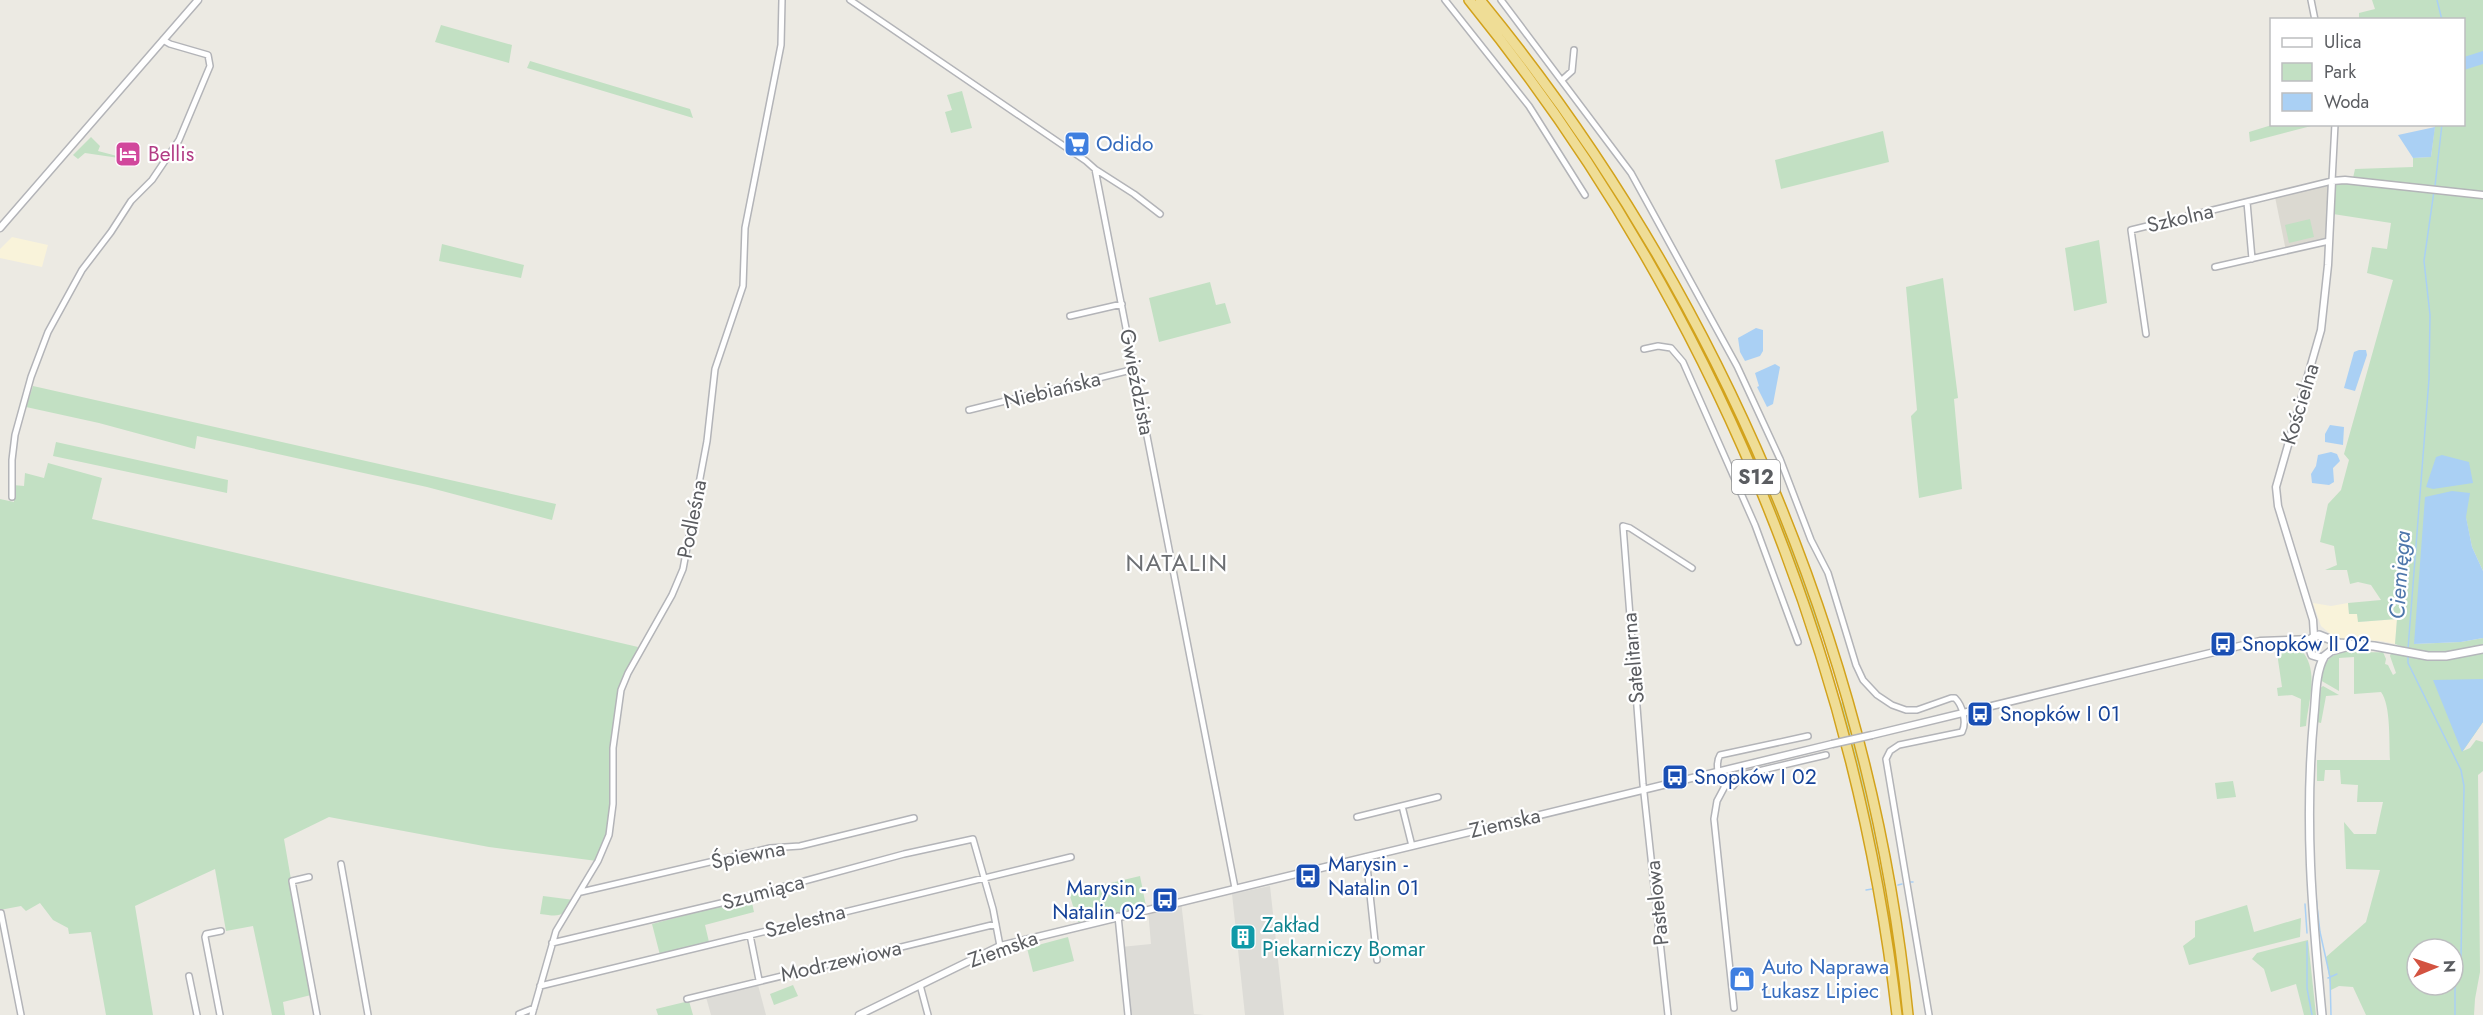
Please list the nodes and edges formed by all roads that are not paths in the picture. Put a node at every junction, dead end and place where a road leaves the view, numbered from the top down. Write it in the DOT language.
graph roads {
  1 [pos="198,0"];
  2 [pos="782,0"];
  3 [pos="850,0"];
  4 [pos="1445,0"];
  5 [pos="1469,0"];
  6 [pos="1480,0"];
  7 [pos="1501,0"];
  8 [pos="2311,0"];
  9 [pos="2315,18"];
  10 [pos="164,40"];
  11 [pos="1574,50"];
  12 [pos="1562,80"];
  13 [pos="2335,126"];
  14 [pos="1095,169"];
  15 [pos="2332,181"];
  16 [pos="1585,195"];
  17 [pos="2483,195"];
  18 [pos="2247,202"];
  19 [pos="1160,214"];
  20 [pos="0,228"];
  21 [pos="2329,241"];
  22 [pos="2252,259"];
  23 [pos="2216,267"];
  24 [pos="1122,304"];
  25 [pos="1070,316"];
  26 [pos="2146,334"];
  27 [pos="1644,349"];
  28 [pos="1135,369"];
  29 [pos="969,411"];
  30 [pos="12,497"];
  31 [pos="1692,568"];
  32 [pos="2316,637"];
  33 [pos="2289,641"];
  34 [pos="2331,641"];
  35 [pos="1798,642"];
  36 [pos="2353,645"];
  37 [pos="2309,649"];
  38 [pos="2483,649"];
  39 [pos="2331,651"];
  40 [pos="2314,656"];
  41 [pos="2324,657"];
  42 [pos="2317,682"];
  43 [pos="1962,712"];
  44 [pos="1808,736"];
  45 [pos="1826,755"];
  46 [pos="1719,772"];
  47 [pos="1725,786"];
  48 [pos="1644,790"];
  49 [pos="1438,797"];
  50 [pos="1402,806"];
  51 [pos="1358,817"];
  52 [pos="914,818"];
  53 [pos="1412,846"];
  54 [pos="1071,857"];
  55 [pos="1366,857"];
  56 [pos="341,864"];
  57 [pos="309,877"];
  58 [pos="983,878"];
  59 [pos="1235,888"];
  60 [pos="581,892"];
  61 [pos="1,913"];
  62 [pos="1118,916"];
  63 [pos="996,924"];
  64 [pos="221,931"];
  65 [pos="750,935"];
  66 [pos="552,943"];
  67 [pos="1000,946"];
  68 [pos="1377,960"];
  69 [pos="189,976"];
  70 [pos="759,980"];
  71 [pos="920,985"];
  72 [pos="540,986"];
  73 [pos="687,999"];
  74 [pos="534,1008"];
  75 [pos="1734,1008"];
  76 [pos="21,1015"];
  77 [pos="197,1015"];
  78 [pos="220,1015"];
  79 [pos="317,1015"];
  80 [pos="368,1015"];
  81 [pos="518,1015"];
  82 [pos="532,1015"];
  83 [pos="859,1015"];
  84 [pos="928,1015"];
  85 [pos="1128,1015"];
  86 [pos="1668,1015"];
  87 [pos="1897,1015"];
  88 [pos="1908,1015"];
  89 [pos="1929,1015"];
  90 [pos="2322,1015"];
  1 -- 10 [label="street"];
  2 -- 60 [label="street, Podleśna"];
  3 -- 14 [label="street"];
  4 -- 16 [label="street"];
  5 -- 87 [label="highway, S12"];
  6 -- 88 [label="highway, S12"];
  7 -- 12 [label="street"];
  8 -- 9 [label="street"];
  10 -- 20 [label="street"];
  10 -- 30 [label="street"];
  11 -- 12 [label="street"];
  12 -- 43 [label="street"];
  13 -- 15 [label="street"];
  14 -- 19 [label="street"];
  14 -- 24 [label="street, Gwieździsta"];
  15 -- 17 [label="street"];
  15 -- 18 [label="street, Szkolna"];
  15 -- 21 [label="street, Kościelna"];
  18 -- 22 [label="street"];
  18 -- 26 [label="street, Szkolna"];
  21 -- 22 [label="street"];
  21 -- 32 [label="street, Kościelna"];
  22 -- 23 [label="street"];
  24 -- 25 [label="street"];
  24 -- 28 [label="street, Gwieździsta"];
  27 -- 35 [label="street"];
  28 -- 29 [label="street, Niebiańska"];
  28 -- 59 [label="street, Gwieździsta"];
  31 -- 48 [label="street, Satelitarna"];
  32 -- 33 [label="street, Ziemska"];
  32 -- 34 [label="main road"];
  32 -- 37 [label="main road"];
  33 -- 37 [label="street"];
  33 -- 43 [label="street, Ziemska"];
  34 -- 36 [label="main road"];
  34 -- 39 [label="main road"];
  36 -- 38 [label="main road"];
  36 -- 39 [label="main road"];
  37 -- 40 [label="main road"];
  39 -- 41 [label="main road"];
  40 -- 41 [label="main road"];
  40 -- 42 [label="main road"];
  41 -- 42 [label="main road"];
  42 -- 90 [label="main road"];
  43 -- 46 [label="street, Ziemska, bridge"];
  43 -- 89 [label="street"];
  44 -- 46 [label="street"];
  45 -- 47 [label="street"];
  46 -- 47 [label="street"];
  46 -- 48 [label="street, Ziemska"];
  47 -- 75 [label="street"];
  48 -- 53 [label="street, Ziemska"];
  48 -- 86 [label="street, Pastelowa"];
  49 -- 50 [label="street"];
  50 -- 51 [label="street"];
  50 -- 53 [label="street"];
  52 -- 60 [label="street, Śpiewna"];
  53 -- 55 [label="street, Ziemska"];
  54 -- 58 [label="street, Szelestna"];
  55 -- 59 [label="street, Ziemska"];
  55 -- 68 [label="street"];
  56 -- 80 [label="street"];
  57 -- 79 [label="street"];
  58 -- 63 [label="street"];
  58 -- 65 [label="street, Szelestna"];
  58 -- 66 [label="street, Szumiąca"];
  59 -- 62 [label="street, Ziemska"];
  60 -- 66 [label="street, Podleśna"];
  61 -- 76 [label="street"];
  62 -- 67 [label="street, Ziemska"];
  62 -- 85 [label="street"];
  63 -- 67 [label="street"];
  63 -- 70 [label="street, Modrzewiowa"];
  64 -- 78 [label="street"];
  65 -- 70 [label="street"];
  65 -- 72 [label="street, Szelestna"];
  66 -- 72 [label="street, Podleśna"];
  67 -- 71 [label="street, Ziemska"];
  69 -- 77 [label="street"];
  70 -- 73 [label="street, Modrzewiowa"];
  71 -- 83 [label="street, Ziemska"];
  71 -- 84 [label="street"];
  72 -- 74 [label="street, Podleśna"];
  74 -- 81 [label="street"];
  74 -- 82 [label="street, Podleśna"];
}
